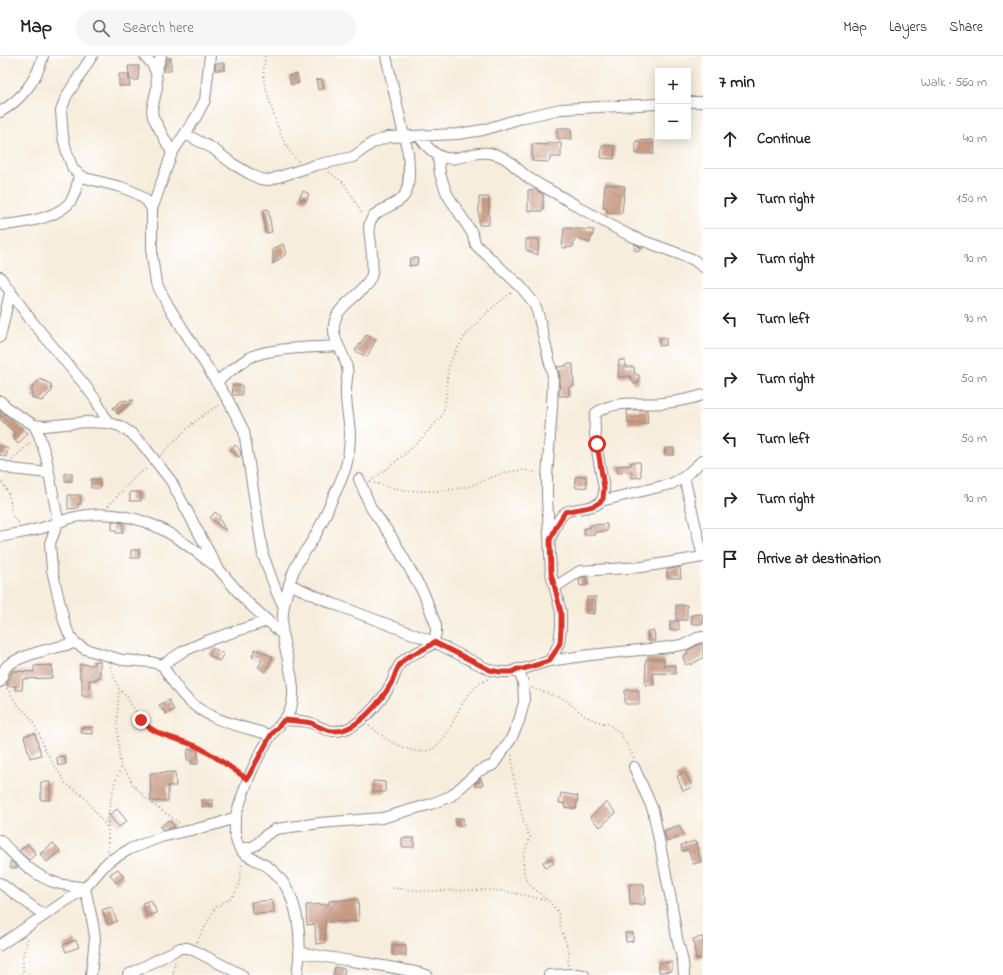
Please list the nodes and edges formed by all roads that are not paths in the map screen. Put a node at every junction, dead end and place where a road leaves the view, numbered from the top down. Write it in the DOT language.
graph roads {
  1 [pos="43,56"];
  2 [pos="92,56"];
  3 [pos="145,56"];
  4 [pos="161,56"];
  5 [pos="210,56"];
  6 [pos="386,56"];
  7 [pos="156,72"];
  8 [pos="691,102"];
  9 [pos="703,102"];
  10 [pos="655,104"];
  11 [pos="0,112"];
  12 [pos="185,134"];
  13 [pos="405,136"];
  14 [pos="419,136"];
  15 [pos="172,153"];
  16 [pos="438,156"];
  17 [pos="79,174"];
  18 [pos="152,209"];
  19 [pos="0,225"];
  20 [pos="703,267"];
  21 [pos="0,277"];
  22 [pos="10,293"];
  23 [pos="0,337"];
  24 [pos="338,346"];
  25 [pos="216,382"];
  26 [pos="703,395"];
  27 [pos="0,401"];
  28 [pos="108,423"];
  29 [pos="34,425"];
  30 [pos="703,460"];
  31 [pos="1,466"];
  32 [pos="48,473"];
  33 [pos="684,476"];
  34 [pos="359,479"];
  35 [pos="602,501"];
  36 [pos="58,522"];
  37 [pos="0,537"];
  38 [pos="550,540"];
  39 [pos="703,557"];
  40 [pos="217,567"];
  41 [pos="289,584"];
  42 [pos="555,587"];
  43 [pos="284,607"];
  44 [pos="267,621"];
  45 [pos="282,634"];
  46 [pos="703,637"];
  47 [pos="434,642"];
  48 [pos="75,643"];
  49 [pos="549,661"];
  50 [pos="162,665"];
  51 [pos="517,669"];
  52 [pos="0,681"];
  53 [pos="284,720"];
  54 [pos="271,735"];
  55 [pos="634,766"];
  56 [pos="236,817"];
  57 [pos="0,840"];
  58 [pos="241,848"];
  59 [pos="0,883"];
  60 [pos="86,888"];
  61 [pos="44,914"];
  62 [pos="0,945"];
  63 [pos="299,952"];
  64 [pos="91,975"];
  65 [pos="128,975"];
  66 [pos="242,975"];
  67 [pos="297,975"];
  68 [pos="427,975"];
  69 [pos="549,975"];
  70 [pos="584,975"];
  71 [pos="684,975"];
  1 -- 11 [label="street"];
  2 -- 17 [label="street"];
  3 -- 7 [label="street"];
  4 -- 7 [label="street"];
  5 -- 12 [label="street"];
  6 -- 13 [label="street"];
  7 -- 15 [label="street"];
  8 -- 9 [label="street"];
  10 -- 14 [label="street"];
  12 -- 13 [label="street"];
  12 -- 15 [label="street"];
  13 -- 14 [label="street"];
  13 -- 24 [label="street"];
  14 -- 16 [label="street"];
  15 -- 18 [label="street"];
  16 -- 20 [label="street"];
  16 -- 38 [label="street"];
  17 -- 18 [label="street"];
  17 -- 19 [label="street"];
  18 -- 25 [label="street"];
  21 -- 22 [label="street"];
  22 -- 23 [label="street"];
  22 -- 28 [label="street"];
  24 -- 25 [label="street"];
  24 -- 41 [label="street"];
  25 -- 43 [label="street"];
  26 -- 35 [label="street"];
  27 -- 29 [label="street"];
  28 -- 29 [label="street"];
  28 -- 40 [label="street"];
  29 -- 32 [label="street"];
  30 -- 33 [label="street"];
  31 -- 32 [label="street"];
  32 -- 36 [label="street"];
  33 -- 35 [label="street"];
  33 -- 39 [label="street"];
  34 -- 47 [label="street"];
  35 -- 38 [label="street"];
  36 -- 37 [label="street"];
  36 -- 40 [label="street"];
  36 -- 48 [label="street"];
  38 -- 42 [label="street"];
  39 -- 42 [label="street"];
  40 -- 44 [label="street"];
  41 -- 43 [label="street"];
  41 -- 47 [label="street"];
  42 -- 49 [label="street"];
  43 -- 45 [label="street"];
  44 -- 45 [label="street"];
  44 -- 50 [label="street"];
  45 -- 53 [label="street"];
  46 -- 49 [label="street"];
  47 -- 51 [label="street"];
  47 -- 53 [label="street"];
  48 -- 50 [label="street"];
  48 -- 52 [label="street"];
  49 -- 51 [label="street"];
  50 -- 54 [label="street"];
  51 -- 58 [label="street"];
  53 -- 54 [label="street"];
  54 -- 56 [label="street"];
  55 -- 71 [label="street"];
  56 -- 58 [label="street"];
  56 -- 60 [label="street"];
  57 -- 60 [label="street"];
  58 -- 63 [label="street"];
  59 -- 61 [label="street"];
  60 -- 61 [label="street"];
  60 -- 64 [label="street"];
  61 -- 62 [label="street"];
  63 -- 67 [label="street"];
  63 -- 68 [label="street"];
  65 -- 66 [label="street"];
  69 -- 70 [label="street"];
}
